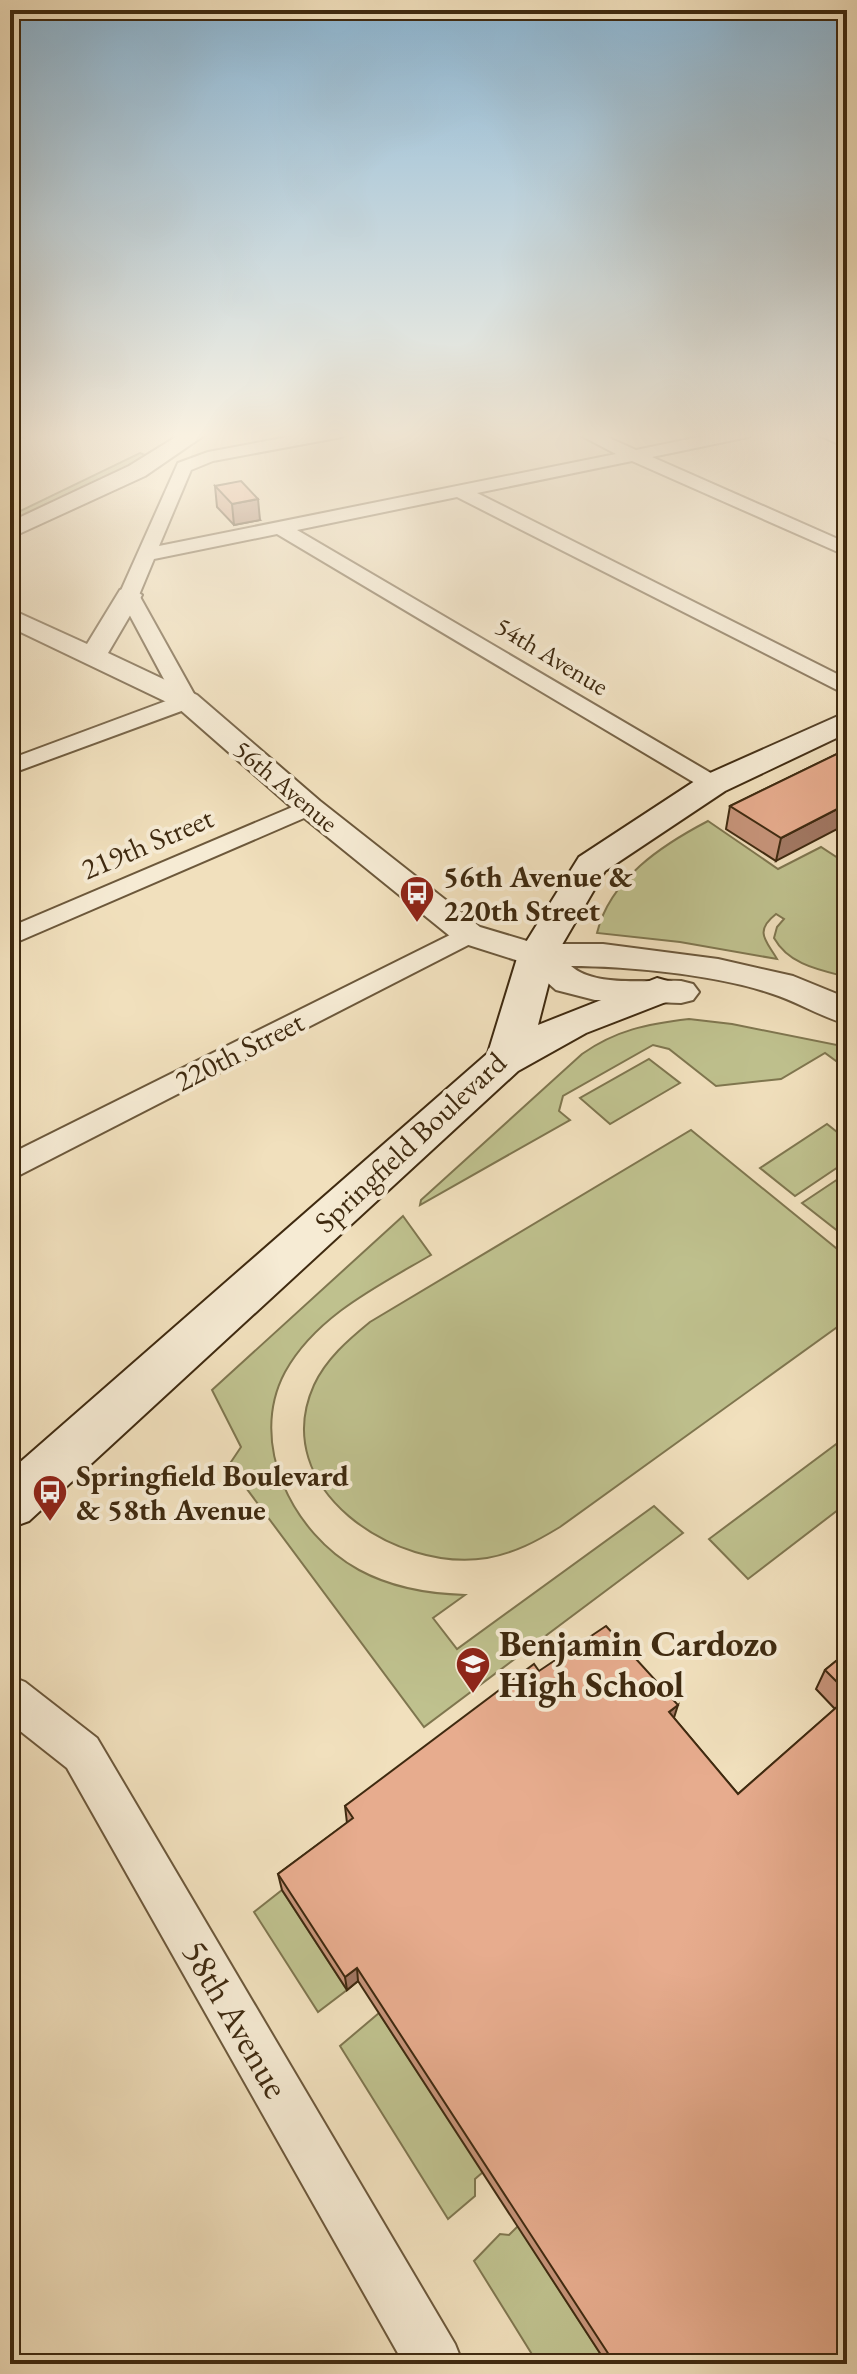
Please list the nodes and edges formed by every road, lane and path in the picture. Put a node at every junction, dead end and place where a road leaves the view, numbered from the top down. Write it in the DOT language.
graph roads {
  1 [pos="151,543"];
  2 [pos="204,543"];
  3 [pos="306,543"];
  4 [pos="562,543"];
  5 [pos="146,555"];
  6 [pos="129,595"];
  7 [pos="15,620"];
  8 [pos="92,658"];
  9 [pos="847,688"];
  10 [pos="187,701"];
  11 [pos="847,721"];
  12 [pos="10,767"];
  13 [pos="713,784"];
  14 [pos="309,807"];
  15 [pos="468,934"];
  16 [pos="10,937"];
  17 [pos="537,955"];
  18 [pos="657,991"];
  19 [pos="844,1011"];
  20 [pos="504,1061"];
  21 [pos="10,1168"];
  22 [pos="10,1504"];
  23 [pos="10,1697"];
  24 [pos="435,2364"];
  1 -- 5 [label="street"];
  2 -- 5 [label="street"];
  3 -- 13 [label="street, 54th Avenue"];
  4 -- 9 [label="street"];
  5 -- 6 [label="street"];
  6 -- 8 [label="street"];
  6 -- 10 [label="street"];
  7 -- 8 [label="street, 56th Avenue"];
  8 -- 10 [label="street, 56th Avenue"];
  10 -- 12 [label="street"];
  10 -- 14 [label="street, 56th Avenue"];
  11 -- 13 [label="main road, Springfield Boulevard"];
  13 -- 17 [label="main road, Springfield Boulevard"];
  14 -- 15 [label="street, 56th Avenue"];
  14 -- 16 [label="street, 219th Street"];
  15 -- 17 [label="street, 56th Avenue"];
  15 -- 21 [label="street, 220th Street"];
  17 -- 18 [label="street, 56th Avenue"];
  17 -- 19 [label="street, 56th Avenue"];
  17 -- 20 [label="main road, Springfield Boulevard"];
  18 -- 19 [label="street, 56th Avenue"];
  18 -- 20 [label="main road"];
  20 -- 22 [label="main road, Springfield Boulevard"];
  23 -- 24 [label="street, 58th Avenue"];
}
